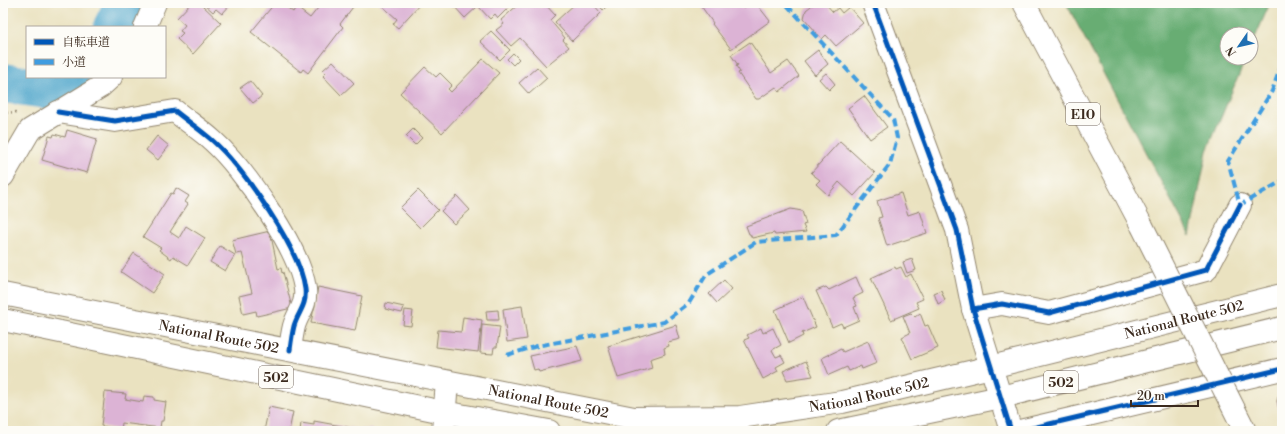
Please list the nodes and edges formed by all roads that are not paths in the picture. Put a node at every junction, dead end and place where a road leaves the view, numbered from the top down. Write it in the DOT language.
graph roads {
  1 [pos="155,3"];
  2 [pos="873,3"];
  3 [pos="1024,3"];
  4 [pos="145,26"];
  5 [pos="110,78"];
  6 [pos="58,112"];
  7 [pos="3,176"];
  8 [pos="1240,205"];
  9 [pos="3,294"];
  10 [pos="1282,295"];
  11 [pos="973,309"];
  12 [pos="3,320"];
  13 [pos="1282,328"];
  14 [pos="290,350"];
  15 [pos="991,368"];
  16 [pos="1282,369"];
  17 [pos="447,382"];
  18 [pos="1001,397"];
  19 [pos="443,421"];
  20 [pos="549,431"];
  21 [pos="838,431"];
  22 [pos="1011,431"];
  23 [pos="1020,431"];
  24 [pos="1245,431"];
  1 -- 4 [label="main road"];
  2 -- 11 [label="main road"];
  3 -- 24 [label="main road, E10, bridge"];
  5 -- 6 [label="main road"];
  6 -- 7 [label="main road"];
  6 -- 14 [label="main road"];
  8 -- 11 [label="main road"];
  9 -- 14 [label="main road, National Route 502 / 502"];
  10 -- 15 [label="main road, National Route 502 / 502"];
  11 -- 15 [label="main road"];
  12 -- 19 [label="main road, National Route 502 / 502"];
  13 -- 18 [label="main road, 502"];
  14 -- 17 [label="main road, National Route 502 / 502"];
  15 -- 17 [label="main road, National Route 502 / 502"];
  15 -- 18 [label="main road"];
  16 -- 23 [label="main road"];
  17 -- 19 [label="main road"];
  18 -- 21 [label="main road, 502"];
  18 -- 22 [label="main road"];
  19 -- 20 [label="main road, National Route 502 / 502"];
}
